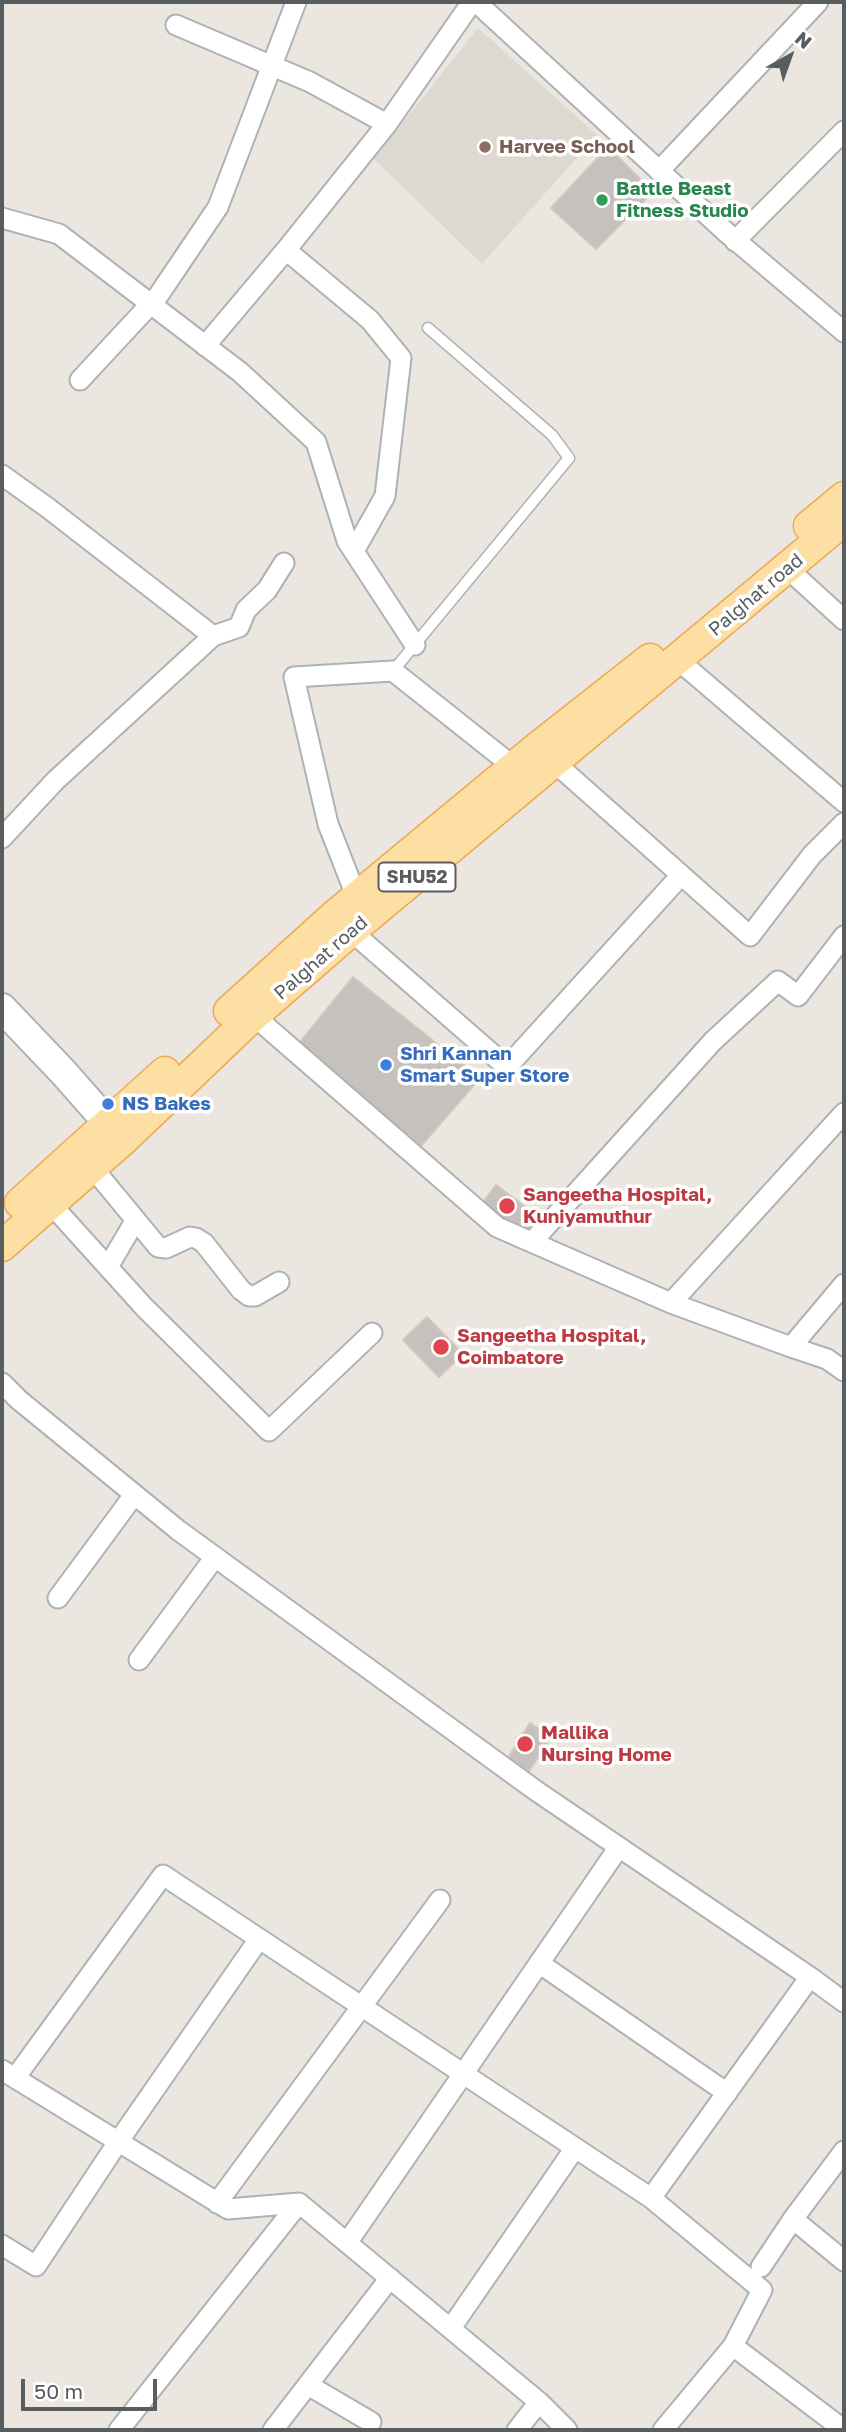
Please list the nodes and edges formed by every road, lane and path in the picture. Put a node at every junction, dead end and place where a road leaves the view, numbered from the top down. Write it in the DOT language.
graph roads {
  1 [pos="296,2"];
  2 [pos="474,2"];
  3 [pos="818,2"];
  4 [pos="176,25"];
  5 [pos="272,64"];
  6 [pos="387,124"];
  7 [pos="844,131"];
  8 [pos="659,171"];
  9 [pos="2,218"];
  10 [pos="735,241"];
  11 [pos="286,250"];
  12 [pos="150,304"];
  13 [pos="428,328"];
  14 [pos="844,332"];
  15 [pos="205,346"];
  16 [pos="80,380"];
  17 [pos="2,475"];
  18 [pos="844,497"];
  19 [pos="844,520"];
  20 [pos="354,551"];
  21 [pos="284,563"];
  22 [pos="788,569"];
  23 [pos="844,620"];
  24 [pos="213,636"];
  25 [pos="415,645"];
  26 [pos="678,660"];
  27 [pos="393,671"];
  28 [pos="555,763"];
  29 [pos="514,767"];
  30 [pos="844,802"];
  31 [pos="844,824"];
  32 [pos="2,838"];
  33 [pos="674,883"];
  34 [pos="357,898"];
  35 [pos="351,931"];
  36 [pos="844,936"];
  37 [pos="2,1008"];
  38 [pos="246,1009"];
  39 [pos="844,1113"];
  40 [pos="116,1131"];
  41 [pos="92,1167"];
  42 [pos="50,1203"];
  43 [pos="2,1219"];
  44 [pos="135,1221"];
  45 [pos="532,1242"];
  46 [pos="2,1246"];
  47 [pos="108,1267"];
  48 [pos="279,1282"];
  49 [pos="844,1284"];
  50 [pos="671,1303"];
  51 [pos="372,1333"];
  52 [pos="790,1346"];
  53 [pos="844,1371"];
  54 [pos="2,1383"];
  55 [pos="134,1495"];
  56 [pos="215,1557"];
  57 [pos="58,1598"];
  58 [pos="139,1660"];
  59 [pos="619,1847"];
  60 [pos="440,1900"];
  61 [pos="259,1939"];
  62 [pos="539,1964"];
  63 [pos="810,1978"];
  64 [pos="844,2002"];
  65 [pos="360,2006"];
  66 [pos="8,2074"];
  67 [pos="463,2074"];
  68 [pos="727,2093"];
  69 [pos="118,2142"];
  70 [pos="576,2148"];
  71 [pos="844,2151"];
  72 [pos="651,2198"];
  73 [pos="217,2203"];
  74 [pos="299,2203"];
  75 [pos="793,2219"];
  76 [pos="347,2243"];
  77 [pos="2,2245"];
  78 [pos="844,2261"];
  79 [pos="761,2267"];
  80 [pos="390,2278"];
  81 [pos="451,2328"];
  82 [pos="733,2346"];
  83 [pos="308,2385"];
  84 [pos="539,2402"];
  85 [pos="372,2422"];
  86 [pos="119,2430"];
  87 [pos="273,2430"];
  88 [pos="517,2430"];
  89 [pos="567,2430"];
  90 [pos="663,2430"];
  91 [pos="844,2430"];
  1 -- 5 [label="street"];
  2 -- 6 [label="street"];
  2 -- 8 [label="street"];
  3 -- 8 [label="street"];
  4 -- 5 [label="street"];
  5 -- 6 [label="street"];
  5 -- 12 [label="street"];
  6 -- 11 [label="street"];
  7 -- 10 [label="street"];
  8 -- 10 [label="street"];
  9 -- 12 [label="street"];
  10 -- 14 [label="street"];
  11 -- 15 [label="street"];
  11 -- 20 [label="street"];
  12 -- 15 [label="street"];
  12 -- 16 [label="street"];
  13 -- 25 [label="lane"];
  15 -- 20 [label="street"];
  17 -- 24 [label="street"];
  18 -- 29 [label="main road, Palghat road / SHU52"];
  19 -- 22 [label="main road, Palghat road / SHU52"];
  20 -- 25 [label="street"];
  21 -- 24 [label="street"];
  22 -- 23 [label="street"];
  22 -- 26 [label="main road, Palghat road / SHU52"];
  24 -- 32 [label="street"];
  25 -- 27 [label="lane"];
  26 -- 28 [label="main road, Palghat road / SHU52"];
  26 -- 30 [label="street"];
  27 -- 29 [label="street"];
  27 -- 34 [label="street"];
  28 -- 31 [label="street"];
  28 -- 35 [label="main road, Palghat road / SHU52"];
  29 -- 34 [label="main road, Palghat road / SHU52"];
  33 -- 35 [label="street"];
  34 -- 38 [label="main road, Palghat road / SHU52"];
  35 -- 38 [label="main road, Palghat road / SHU52"];
  36 -- 45 [label="street"];
  37 -- 40 [label="street"];
  38 -- 40 [label="main road, Palghat road / SHU52"];
  38 -- 45 [label="street"];
  39 -- 50 [label="street"];
  40 -- 41 [label="main road, Palghat road / SHU52"];
  40 -- 43 [label="main road, Palghat road / SHU52"];
  41 -- 42 [label="main road, Palghat road / SHU52"];
  41 -- 44 [label="street"];
  42 -- 46 [label="main road, Palghat road / SHU52"];
  42 -- 47 [label="street"];
  44 -- 47 [label="street"];
  44 -- 48 [label="street"];
  45 -- 50 [label="street"];
  47 -- 51 [label="street"];
  49 -- 52 [label="street"];
  50 -- 52 [label="street"];
  52 -- 53 [label="street"];
  54 -- 55 [label="street"];
  55 -- 56 [label="street"];
  55 -- 57 [label="street"];
  56 -- 58 [label="street"];
  56 -- 59 [label="street"];
  59 -- 62 [label="street"];
  59 -- 63 [label="street"];
  60 -- 65 [label="street"];
  61 -- 65 [label="street"];
  61 -- 66 [label="street"];
  61 -- 69 [label="street"];
  62 -- 67 [label="street"];
  62 -- 68 [label="street"];
  63 -- 64 [label="street"];
  63 -- 68 [label="street"];
  65 -- 67 [label="street"];
  65 -- 73 [label="street"];
  66 -- 69 [label="street"];
  67 -- 70 [label="street"];
  67 -- 76 [label="street"];
  68 -- 72 [label="street"];
  69 -- 73 [label="street"];
  69 -- 77 [label="street"];
  70 -- 72 [label="street"];
  70 -- 81 [label="street"];
  71 -- 75 [label="street"];
  72 -- 82 [label="street"];
  73 -- 74 [label="street"];
  74 -- 76 [label="street"];
  74 -- 86 [label="street"];
  75 -- 78 [label="street"];
  75 -- 79 [label="street"];
  76 -- 80 [label="street"];
  80 -- 81 [label="street"];
  80 -- 83 [label="street"];
  81 -- 84 [label="street"];
  82 -- 90 [label="street"];
  82 -- 91 [label="street"];
  83 -- 85 [label="street"];
  83 -- 87 [label="street"];
  84 -- 88 [label="street"];
  84 -- 89 [label="street"];
}
